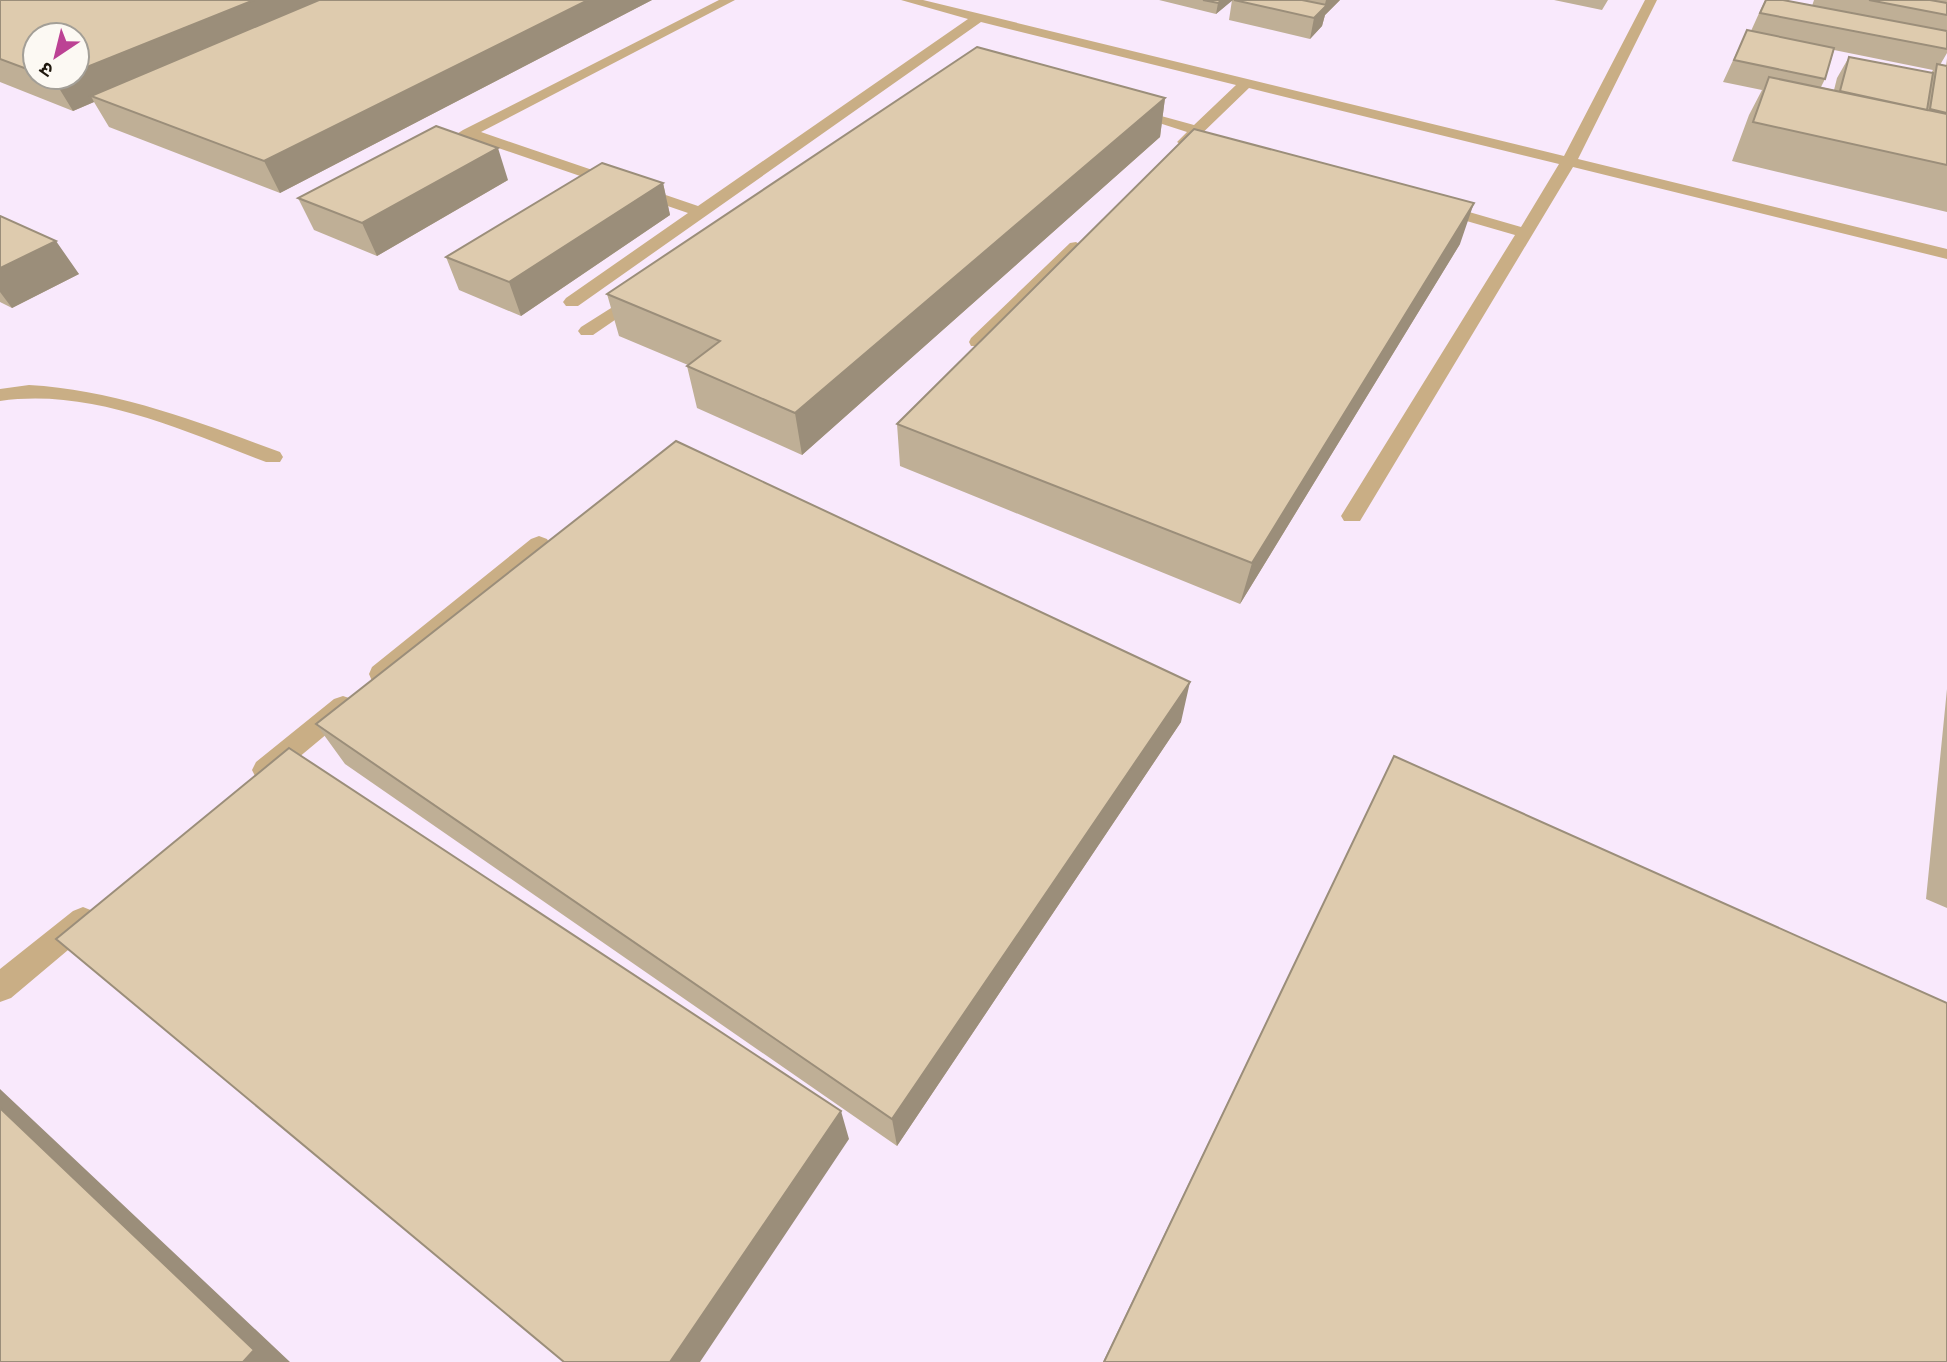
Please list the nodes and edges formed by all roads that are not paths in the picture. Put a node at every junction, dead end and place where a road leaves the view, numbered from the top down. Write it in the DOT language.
graph roads {
  1 [pos="729,0"];
  2 [pos="907,0"];
  3 [pos="1651,0"];
  4 [pos="979,18"];
  5 [pos="1246,83"];
  6 [pos="1119,109"];
  7 [pos="1196,130"];
  8 [pos="468,133"];
  9 [pos="1176,150"];
  10 [pos="423,160"];
  11 [pos="1569,161"];
  12 [pos="1422,204"];
  13 [pos="700,212"];
  14 [pos="1525,233"];
  15 [pos="1087,236"];
  16 [pos="1947,254"];
  17 [pos="655,285"];
  18 [pos="572,302"];
  19 [pos="587,331"];
  20 [pos="978,342"];
  21 [pos="0,395"];
  22 [pos="273,457"];
  23 [pos="1352,516"];
  24 [pos="539,544"];
  25 [pos="248,784"];
  26 [pos="97,908"];
  27 [pos="0,988"];
  1 -- 8 [label="lane"];
  2 -- 4 [label="lane"];
  3 -- 11 [label="lane"];
  4 -- 5 [label="lane"];
  4 -- 13 [label="lane"];
  5 -- 7 [label="lane"];
  5 -- 11 [label="lane"];
  6 -- 7 [label="lane"];
  7 -- 9 [label="lane"];
  8 -- 10 [label="lane"];
  8 -- 13 [label="lane"];
  11 -- 14 [label="lane"];
  11 -- 16 [label="lane"];
  12 -- 14 [label="lane"];
  13 -- 18 [label="lane"];
  14 -- 23 [label="lane"];
  15 -- 20 [label="lane"];
  17 -- 19 [label="lane"];
  21 -- 22 [label="lane"];
  24 -- 25 [label="lane"];
  26 -- 27 [label="lane"];
}
